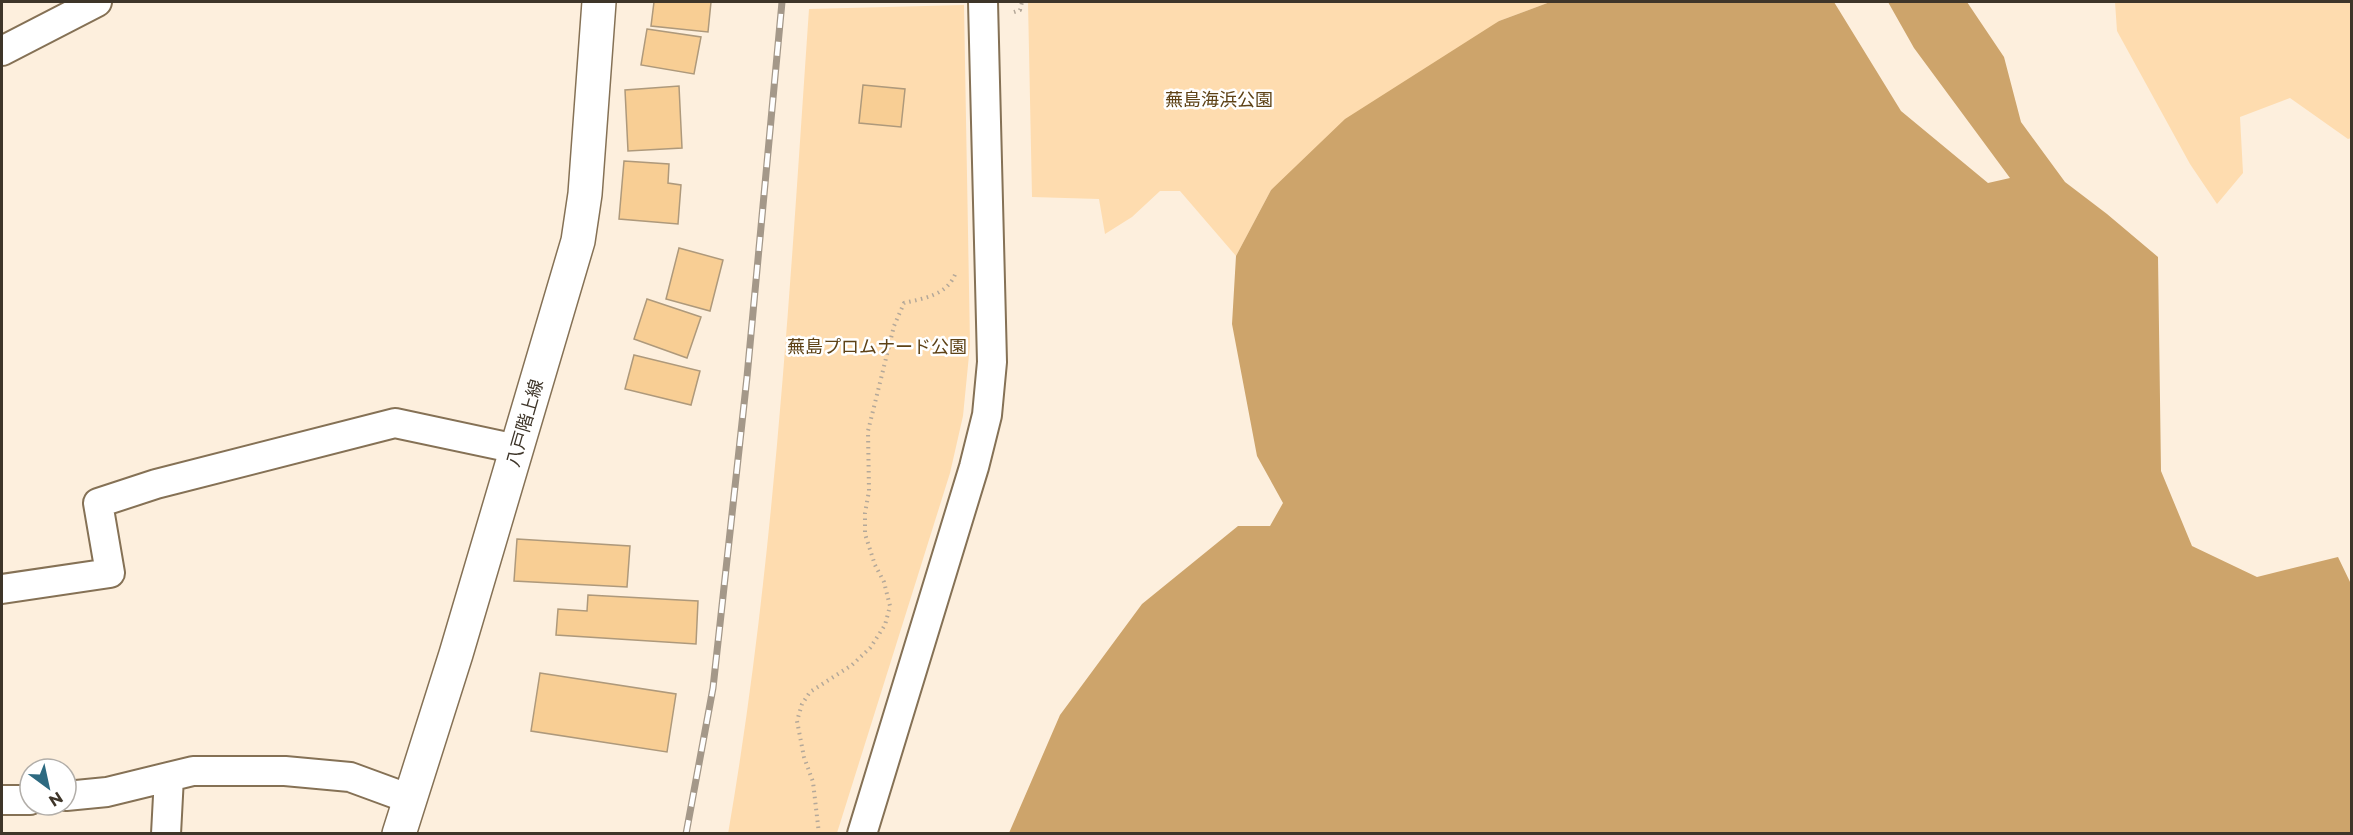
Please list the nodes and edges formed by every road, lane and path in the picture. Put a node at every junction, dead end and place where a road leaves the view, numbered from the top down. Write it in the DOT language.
graph roads {
  1 [pos="97,2"];
  2 [pos="599,2"];
  3 [pos="983,2"];
  4 [pos="2,51"];
  5 [pos="958,265"];
  6 [pos="517,449"];
  7 [pos="2,589"];
  8 [pos="169,777"];
  9 [pos="78,795"];
  10 [pos="410,799"];
  11 [pos="2,800"];
  12 [pos="18,800"];
  13 [pos="166,834"];
  14 [pos="399,834"];
  15 [pos="819,834"];
  16 [pos="862,834"];
  1 -- 4 [label="street"];
  2 -- 6 [label="main road, 八戸階上線"];
  3 -- 16 [label="street"];
  5 -- 15 [label="path"];
  6 -- 7 [label="street"];
  6 -- 10 [label="main road, 八戸階上線"];
  8 -- 9 [label="street"];
  8 -- 10 [label="street"];
  8 -- 13 [label="street"];
  10 -- 14 [label="main road, 八戸階上線"];
  11 -- 12 [label="street"];
}
